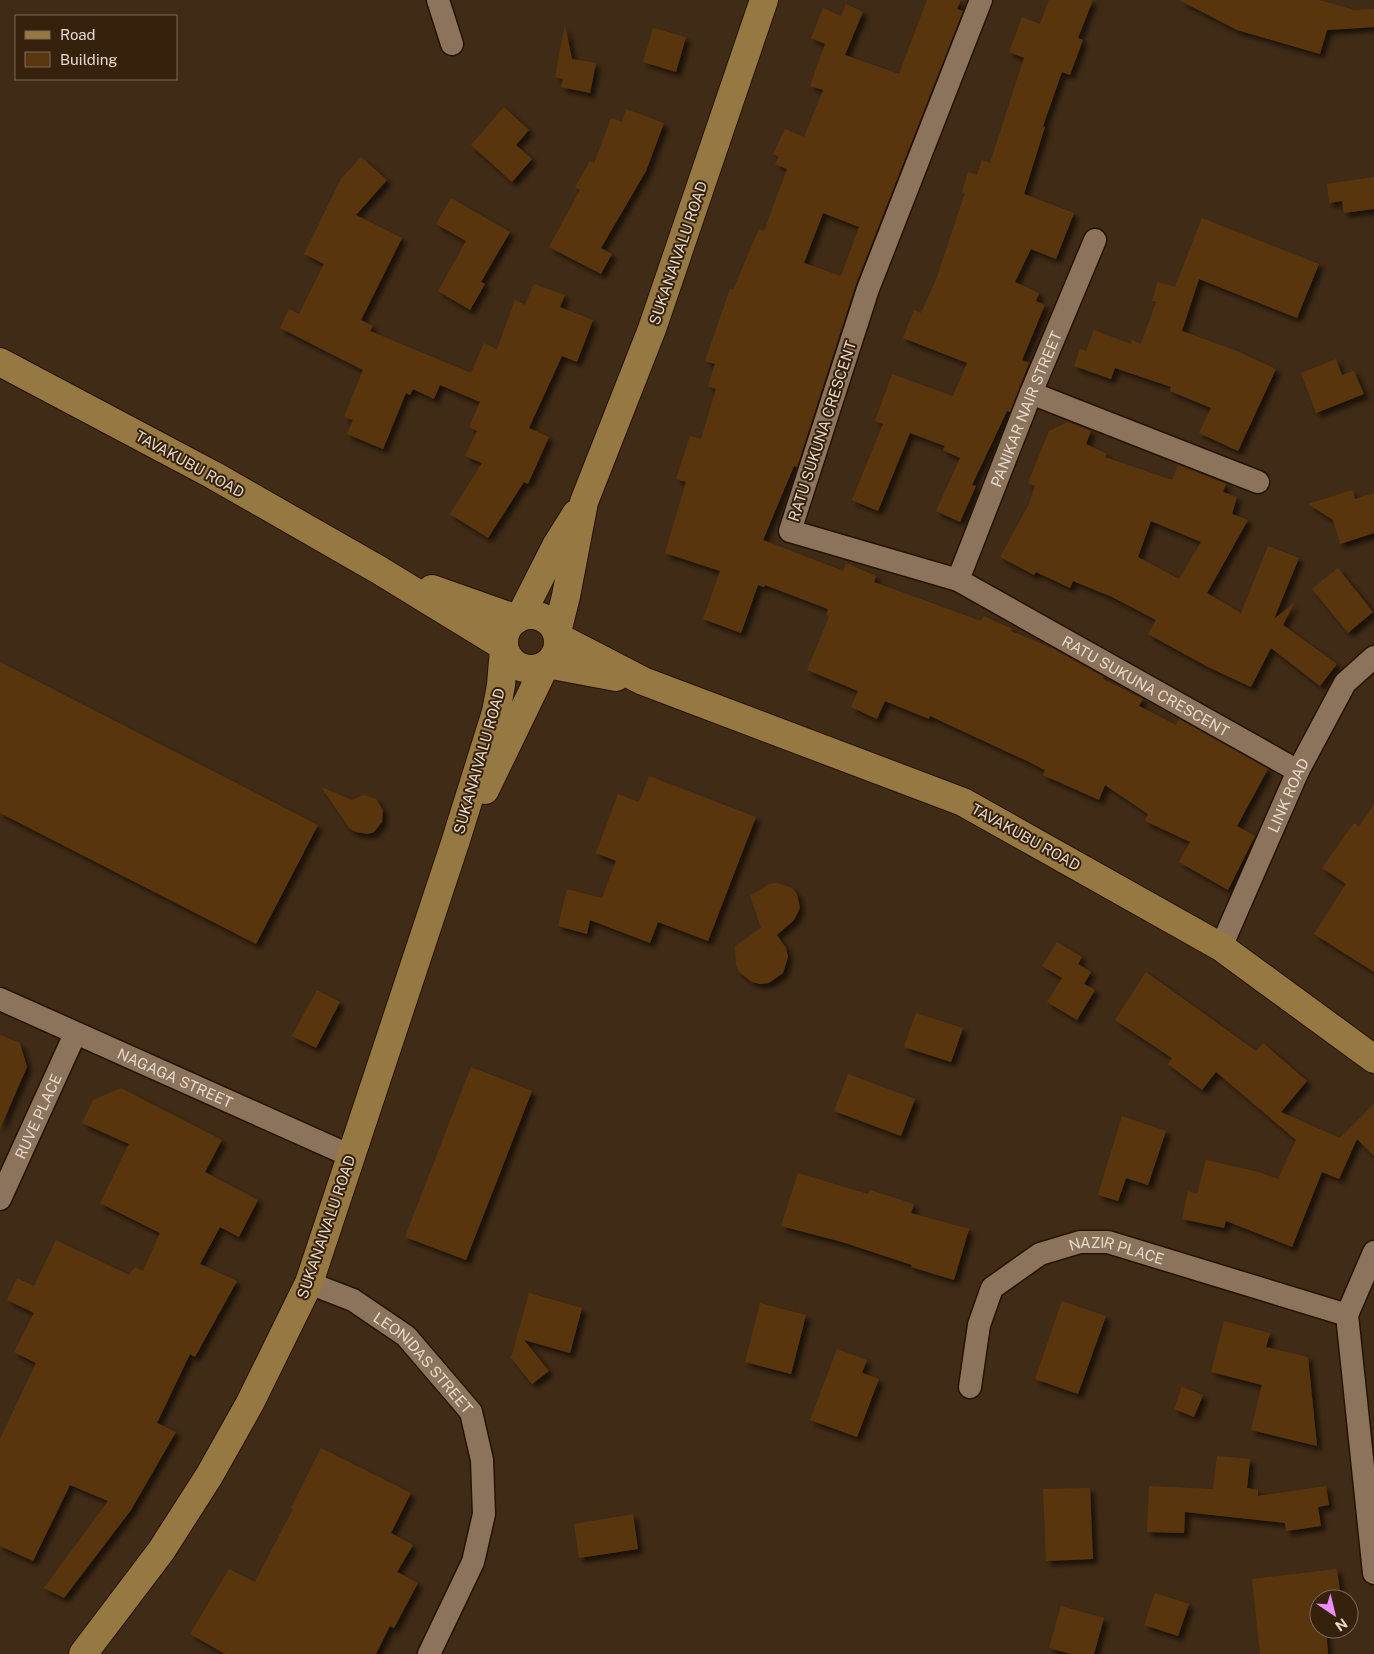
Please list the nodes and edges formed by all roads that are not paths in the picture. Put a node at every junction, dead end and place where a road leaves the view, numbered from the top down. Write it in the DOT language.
graph roads {
  1 [pos="438,0"];
  2 [pos="764,0"];
  3 [pos="981,0"];
  4 [pos="452,44"];
  5 [pos="1095,240"];
  6 [pos="0,362"];
  7 [pos="1031,393"];
  8 [pos="1258,482"];
  9 [pos="584,502"];
  10 [pos="379,570"];
  11 [pos="958,580"];
  12 [pos="518,618"];
  13 [pos="557,635"];
  14 [pos="504,647"];
  15 [pos="1374,657"];
  16 [pos="546,665"];
  17 [pos="642,681"];
  18 [pos="1298,771"];
  19 [pos="455,844"];
  20 [pos="1221,946"];
  21 [pos="0,998"];
  22 [pos="75,1034"];
  23 [pos="1374,1059"];
  24 [pos="351,1156"];
  25 [pos="0,1199"];
  26 [pos="1374,1252"];
  27 [pos="309,1283"];
  28 [pos="1347,1315"];
  29 [pos="970,1387"];
  30 [pos="1374,1573"];
  31 [pos="83,1654"];
  32 [pos="429,1654"];
  1 -- 4 [label="street"];
  2 -- 9 [label="main road, SUKANAIVALU ROAD"];
  3 -- 11 [label="street, RATU SUKUNA CRESCENT"];
  5 -- 7 [label="street, PANIKAR NAIR STREET"];
  6 -- 10 [label="main road, TAVAKUBU ROAD"];
  7 -- 8 [label="street"];
  7 -- 11 [label="street, PANIKAR NAIR STREET"];
  9 -- 12 [label="main road, SUKANAIVALU ROAD"];
  9 -- 13 [label="main road, SUKANAIVALU ROAD"];
  10 -- 12 [label="main road, TAVAKUBU ROAD"];
  10 -- 14 [label="main road, TAVAKUBU ROAD"];
  11 -- 18 [label="street, RATU SUKUNA CRESCENT"];
  12 -- 13 [label="main road"];
  12 -- 14 [label="main road"];
  13 -- 16 [label="main road"];
  13 -- 17 [label="main road, TAVAKUBU ROAD"];
  14 -- 16 [label="main road"];
  14 -- 19 [label="main road, SUKANAIVALU ROAD"];
  15 -- 18 [label="street, LINK ROAD"];
  16 -- 17 [label="main road, TAVAKUBU ROAD"];
  16 -- 19 [label="main road, SUKANAIVALU ROAD"];
  17 -- 20 [label="main road, TAVAKUBU ROAD"];
  18 -- 20 [label="street, LINK ROAD"];
  19 -- 24 [label="main road, SUKANAIVALU ROAD"];
  20 -- 23 [label="main road, TAVAKUBU ROAD"];
  21 -- 22 [label="street, NAGAGA STREET"];
  22 -- 24 [label="street, NAGAGA STREET"];
  22 -- 25 [label="street, RUVE PLACE"];
  24 -- 27 [label="main road, SUKANAIVALU ROAD"];
  26 -- 28 [label="street"];
  27 -- 31 [label="main road, SUKANAIVALU ROAD"];
  27 -- 32 [label="street, LEONIDAS STREET"];
  28 -- 29 [label="street, NAZIR PLACE"];
  28 -- 30 [label="street"];
}
